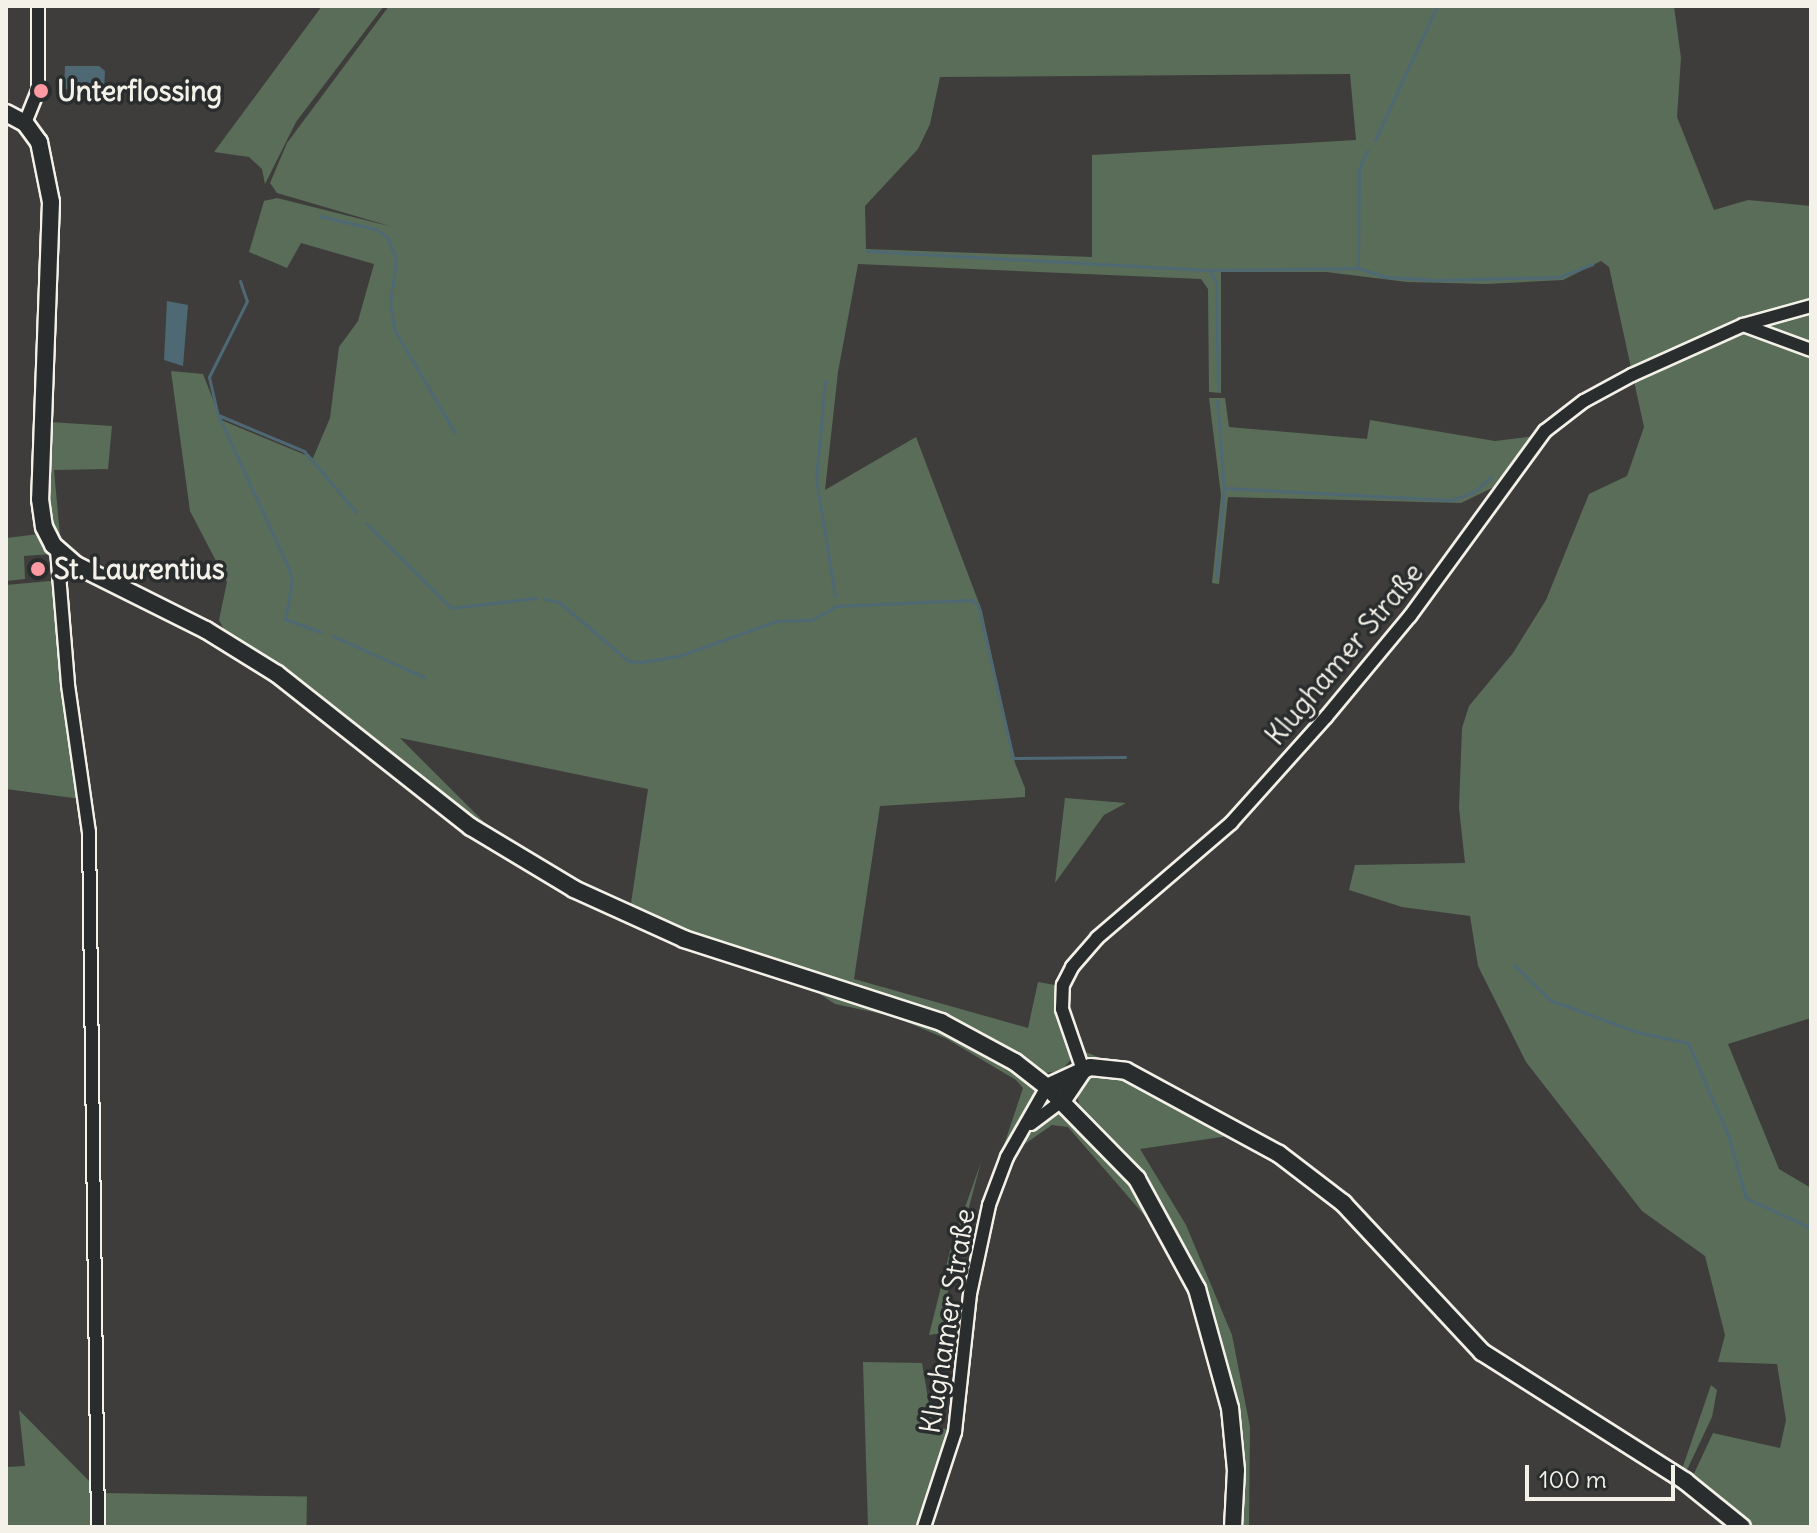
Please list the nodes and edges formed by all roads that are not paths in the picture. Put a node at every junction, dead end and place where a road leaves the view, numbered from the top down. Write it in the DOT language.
graph roads {
  1 [pos="38,6"];
  2 [pos="6,113"];
  3 [pos="25,123"];
  4 [pos="1811,306"];
  5 [pos="1743,325"];
  6 [pos="1811,350"];
  7 [pos="57,550"];
  8 [pos="76,565"];
  9 [pos="63,582"];
  10 [pos="1083,1070"];
  11 [pos="1047,1087"];
  12 [pos="1063,1100"];
  13 [pos="1028,1126"];
  14 [pos="98,1527"];
  15 [pos="924,1527"];
  16 [pos="1233,1527"];
  17 [pos="1742,1527"];
  1 -- 3 [label="street"];
  2 -- 3 [label="main road"];
  3 -- 7 [label="main road"];
  4 -- 5 [label="street, Klughamer Straße"];
  5 -- 6 [label="street"];
  5 -- 10 [label="street, Klughamer Straße"];
  7 -- 8 [label="main road"];
  7 -- 9 [label="street"];
  8 -- 9 [label="street"];
  8 -- 11 [label="main road"];
  9 -- 14 [label="street"];
  10 -- 11 [label="main road"];
  10 -- 12 [label="main road"];
  10 -- 17 [label="main road"];
  11 -- 12 [label="main road"];
  11 -- 13 [label="street, Klughamer Straße"];
  12 -- 13 [label="street, Klughamer Straße"];
  12 -- 16 [label="main road"];
  13 -- 15 [label="street, Klughamer Straße"];
}
